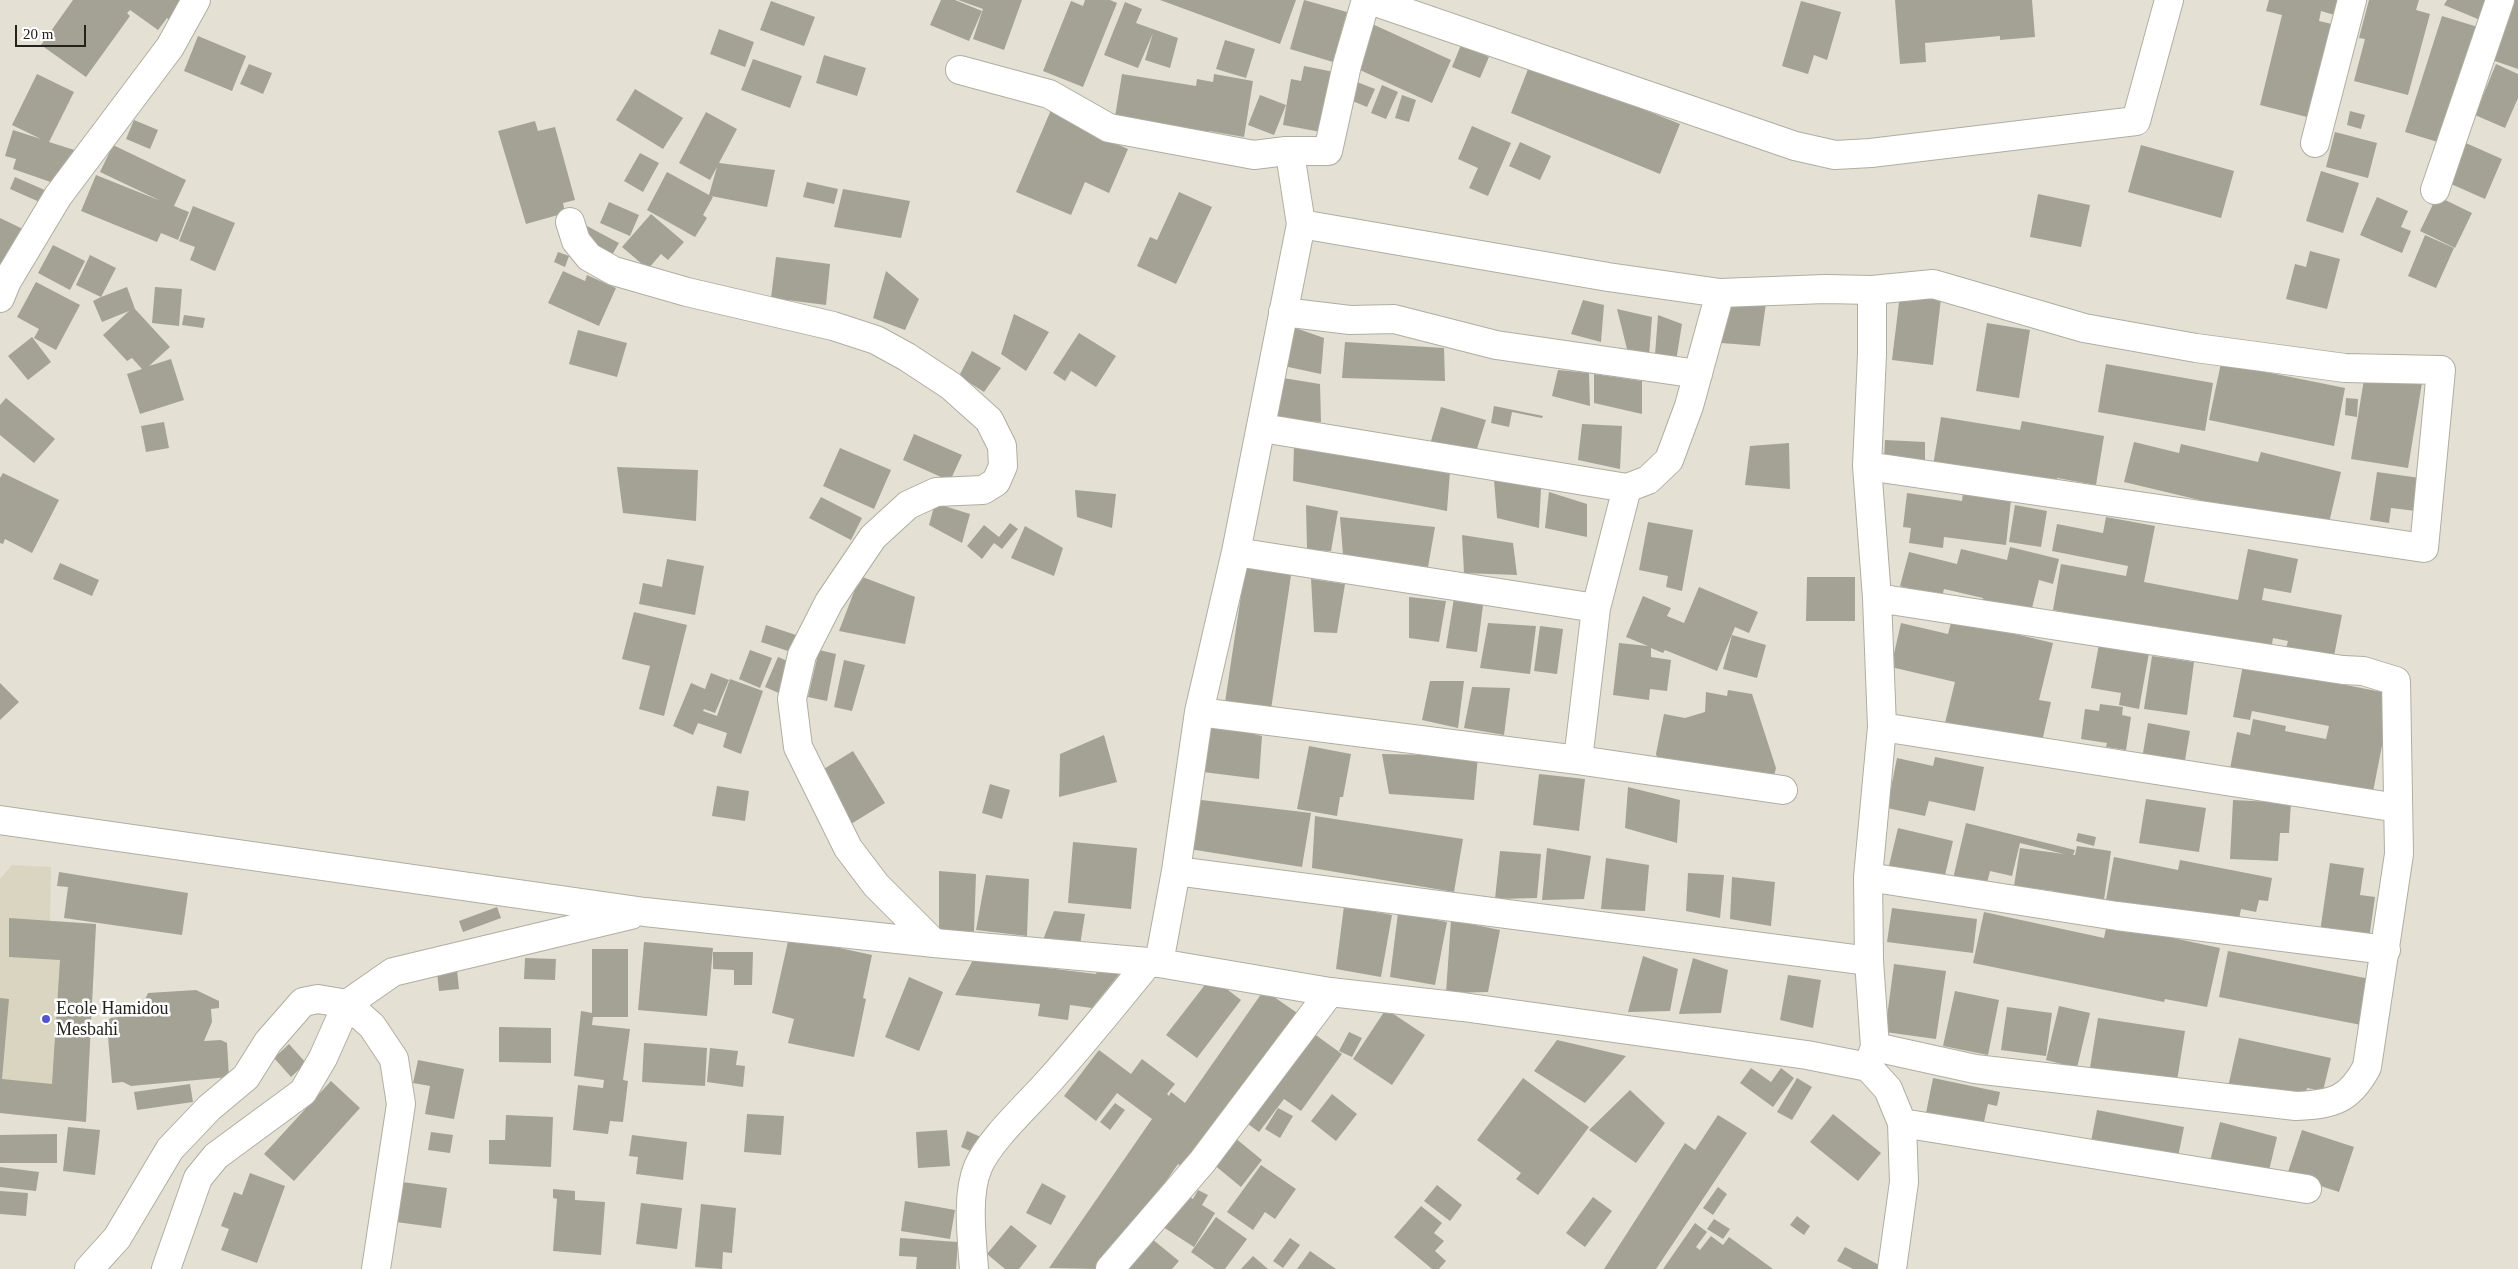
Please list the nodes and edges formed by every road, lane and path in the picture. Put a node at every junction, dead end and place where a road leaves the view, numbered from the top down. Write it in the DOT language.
graph roads {
  1 [pos="196,0"];
  2 [pos="1368,0"];
  3 [pos="2168,0"];
  4 [pos="2352,0"];
  5 [pos="2500,0"];
  6 [pos="960,70"];
  7 [pos="2315,143"];
  8 [pos="1286,151"];
  9 [pos="2435,190"];
  10 [pos="570,222"];
  11 [pos="1300,224"];
  12 [pos="2,285"];
  13 [pos="1872,290"];
  14 [pos="1720,293"];
  15 [pos="1283,312"];
  16 [pos="1698,374"];
  17 [pos="1262,428"];
  18 [pos="1867,466"];
  19 [pos="1627,488"];
  20 [pos="1236,552"];
  21 [pos="1877,598"];
  22 [pos="1596,608"];
  23 [pos="1199,712"];
  24 [pos="1882,727"];
  25 [pos="1578,760"];
  26 [pos="1783,790"];
  27 [pos="2398,808"];
  28 [pos="0,820"];
  29 [pos="1176,871"];
  30 [pos="1868,877"];
  31 [pos="645,912"];
  32 [pos="934,943"];
  33 [pos="2386,950"];
  34 [pos="1869,961"];
  35 [pos="1153,963"];
  36 [pos="1330,992"];
  37 [pos="347,1004"];
  38 [pos="1871,1057"];
  39 [pos="1902,1123"];
  40 [pos="2307,1189"];
  41 [pos="89,1269"];
  42 [pos="166,1269"];
  43 [pos="376,1269"];
  44 [pos="974,1269"];
  45 [pos="1110,1269"];
  46 [pos="1892,1269"];
  1 -- 12 [label="street"];
  2 -- 3 [label="street"];
  2 -- 8 [label="street"];
  4 -- 7 [label="street"];
  5 -- 9 [label="street"];
  6 -- 8 [label="street"];
  8 -- 11 [label="street"];
  10 -- 32 [label="street"];
  11 -- 14 [label="street"];
  11 -- 15 [label="street"];
  13 -- 14 [label="street"];
  13 -- 18 [label="street"];
  13 -- 18 [label="street"];
  14 -- 16 [label="street"];
  15 -- 16 [label="street"];
  15 -- 17 [label="street"];
  16 -- 19 [label="street"];
  17 -- 19 [label="street"];
  17 -- 20 [label="street"];
  18 -- 21 [label="street"];
  19 -- 22 [label="street"];
  20 -- 22 [label="street"];
  20 -- 23 [label="street"];
  21 -- 24 [label="street"];
  21 -- 27 [label="street"];
  22 -- 25 [label="street"];
  23 -- 25 [label="street"];
  23 -- 29 [label="street"];
  24 -- 27 [label="street"];
  24 -- 30 [label="street"];
  25 -- 26 [label="street"];
  27 -- 33 [label="street"];
  28 -- 31 [label="street"];
  29 -- 34 [label="street"];
  29 -- 35 [label="street"];
  30 -- 33 [label="street"];
  30 -- 34 [label="street"];
  31 -- 32 [label="street"];
  31 -- 37 [label="street"];
  32 -- 35 [label="street"];
  33 -- 38 [label="street"];
  34 -- 38 [label="street"];
  35 -- 36 [label="street"];
  35 -- 44 [label="street"];
  36 -- 38 [label="street"];
  36 -- 45 [label="street"];
  37 -- 41 [label="street"];
  37 -- 42 [label="street"];
  37 -- 43 [label="street"];
  38 -- 39 [label="street"];
  39 -- 40 [label="street"];
  39 -- 46 [label="street"];
}
